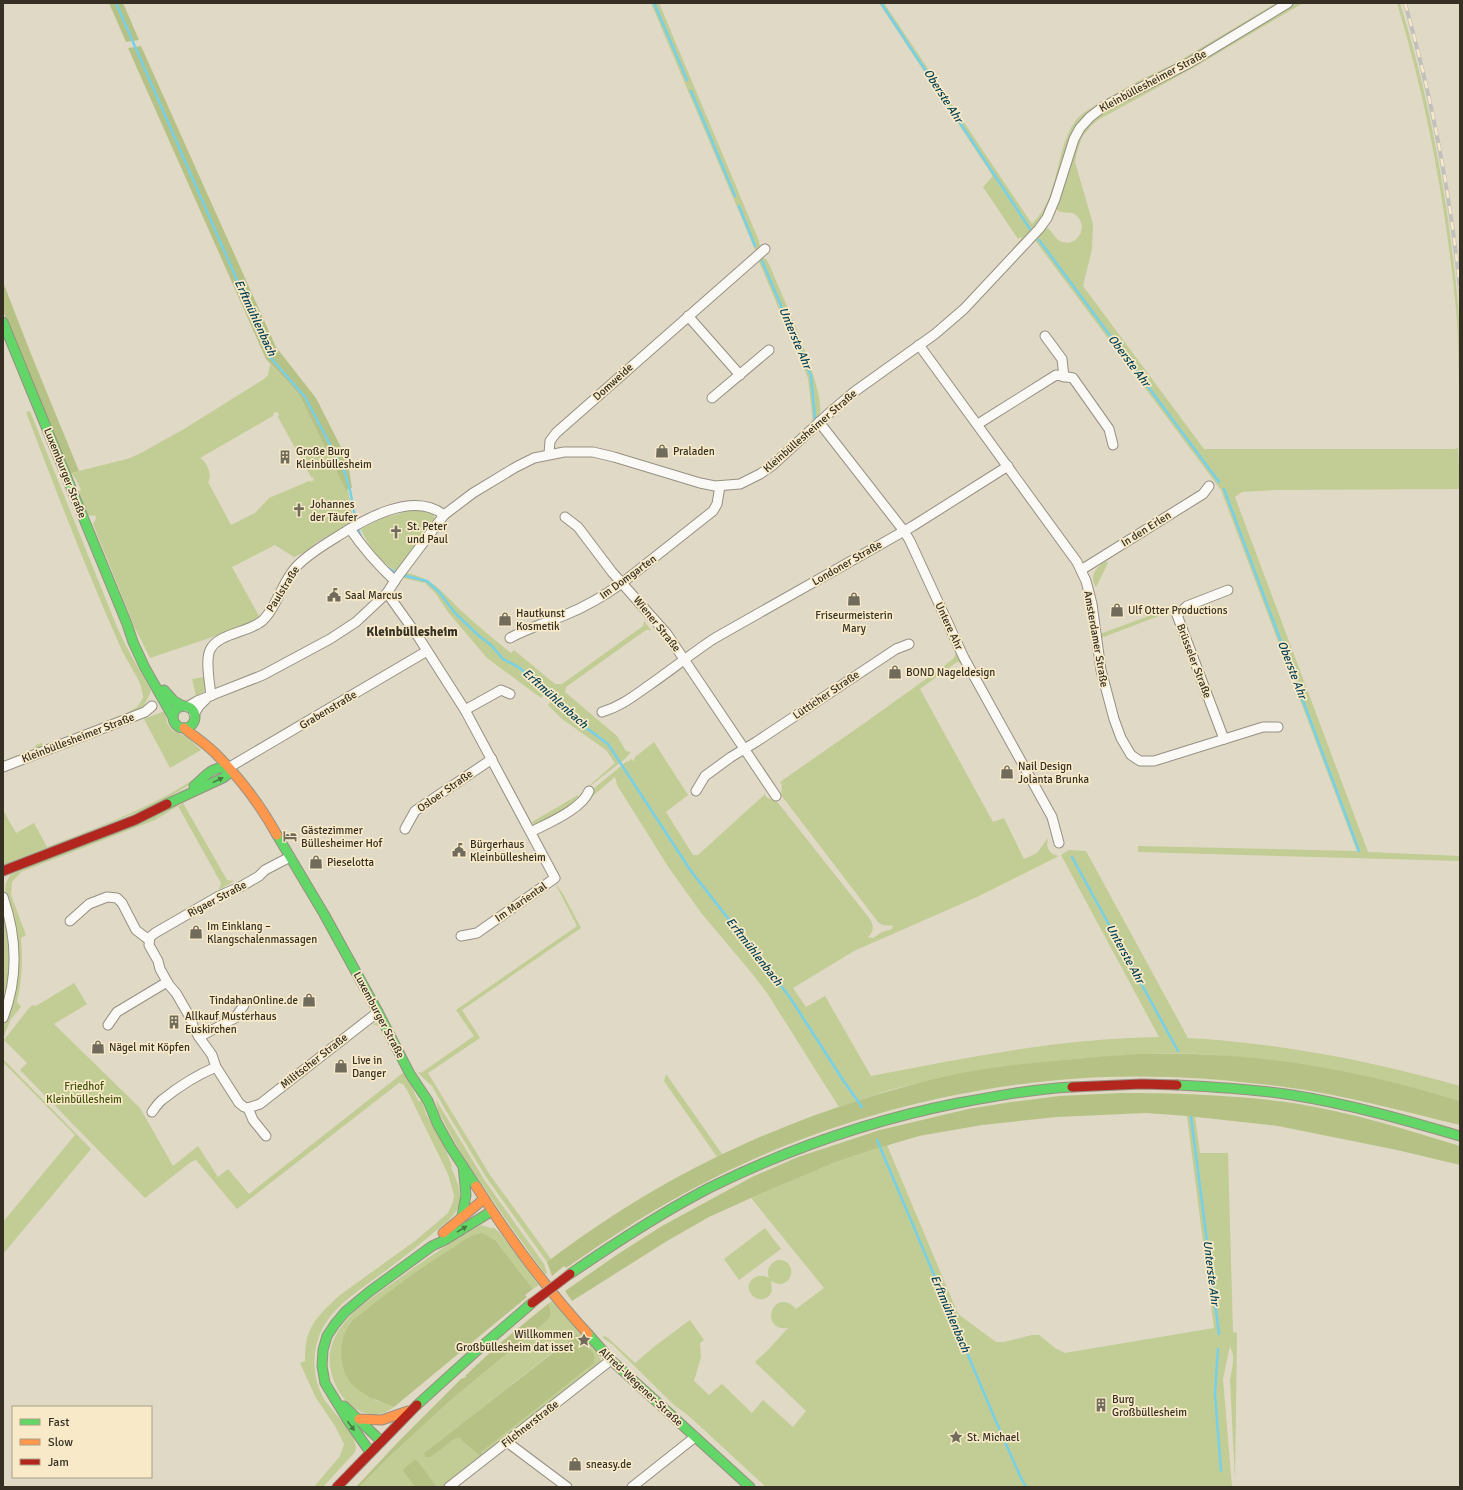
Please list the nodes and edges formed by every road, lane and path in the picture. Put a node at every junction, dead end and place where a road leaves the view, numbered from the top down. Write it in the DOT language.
graph roads {
  1 [pos="1288,3"];
  2 [pos="765,249"];
  3 [pos="688,316"];
  4 [pos="3,322"];
  5 [pos="1045,336"];
  6 [pos="919,346"];
  7 [pos="769,350"];
  8 [pos="740,374"];
  9 [pos="1064,377"];
  10 [pos="712,398"];
  11 [pos="818,422"];
  12 [pos="978,424"];
  13 [pos="1113,445"];
  14 [pos="549,454"];
  15 [pos="1008,466"];
  16 [pos="720,486"];
  17 [pos="1209,486"];
  18 [pos="444,515"];
  19 [pos="565,517"];
  20 [pos="355,526"];
  21 [pos="904,531"];
  22 [pos="1081,570"];
  23 [pos="398,576"];
  24 [pos="622,583"];
  25 [pos="1228,590"];
  26 [pos="388,593"];
  27 [pos="126,624"];
  28 [pos="510,638"];
  29 [pos="909,644"];
  30 [pos="427,651"];
  31 [pos="685,659"];
  32 [pos="510,694"];
  33 [pos="211,696"];
  34 [pos="152,706"];
  35 [pos="185,707"];
  36 [pos="465,710"];
  37 [pos="602,712"];
  38 [pos="173,717"];
  39 [pos="194,717"];
  40 [pos="1278,727"];
  41 [pos="184,728"];
  42 [pos="1224,739"];
  43 [pos="745,749"];
  44 [pos="215,753"];
  45 [pos="492,759"];
  46 [pos="3,767"];
  47 [pos="228,768"];
  48 [pos="589,791"];
  49 [pos="696,791"];
  50 [pos="776,796"];
  51 [pos="405,829"];
  52 [pos="531,832"];
  53 [pos="1059,843"];
  54 [pos="290,856"];
  55 [pos="3,871"];
  56 [pos="3,897"];
  57 [pos="70,921"];
  58 [pos="461,936"];
  59 [pos="149,942"];
  60 [pos="167,982"];
  61 [pos="244,1005"];
  62 [pos="378,1012"];
  63 [pos="3,1018"];
  64 [pos="108,1025"];
  65 [pos="199,1037"];
  66 [pos="216,1068"];
  67 [pos="248,1108"];
  68 [pos="152,1112"];
  69 [pos="266,1136"];
  70 [pos="1460,1136"];
  71 [pos="463,1166"];
  72 [pos="484,1199"];
  73 [pos="492,1211"];
  74 [pos="462,1216"];
  75 [pos="432,1246"];
  76 [pos="541,1279"];
  77 [pos="611,1360"];
  78 [pos="334,1399"];
  79 [pos="414,1408"];
  80 [pos="359,1419"];
  81 [pos="695,1437"];
  82 [pos="381,1441"];
  83 [pos="507,1442"];
  84 [pos="370,1452"];
  85 [pos="337,1487"];
  86 [pos="449,1487"];
  87 [pos="567,1487"];
  88 [pos="632,1487"];
  89 [pos="750,1487"];
  1 -- 6 [label="street, Kleinbüllesheimer Straße"];
  2 -- 3 [label="street, Domweide"];
  3 -- 8 [label="street"];
  3 -- 14 [label="street, Domweide"];
  4 -- 27 [label="street, Luxemburger Straße"];
  5 -- 9 [label="street"];
  6 -- 11 [label="street, Kleinbüllesheimer Straße"];
  6 -- 12 [label="street, Amsterdamer Straße"];
  7 -- 8 [label="street"];
  8 -- 10 [label="street"];
  9 -- 12 [label="street"];
  9 -- 13 [label="street"];
  11 -- 16 [label="street, Kleinbüllesheimer Straße"];
  11 -- 21 [label="street, Untere Ahr"];
  12 -- 15 [label="street, Amsterdamer Straße"];
  14 -- 16 [label="street, Kleinbüllesheimer Straße"];
  14 -- 18 [label="street, Kleinbüllesheimer Straße"];
  15 -- 21 [label="street, Londoner Straße"];
  15 -- 22 [label="street, Amsterdamer Straße"];
  16 -- 24 [label="street, Im Domgarten"];
  17 -- 22 [label="street, In den Erlen"];
  18 -- 20 [label="street, Paulstraße"];
  18 -- 23 [label="street, Kleinbüllesheimer Straße"];
  19 -- 24 [label="street, Wiener Straße"];
  20 -- 23 [label="street"];
  20 -- 33 [label="street, Paulstraße"];
  21 -- 31 [label="street, Londoner Straße"];
  21 -- 53 [label="street, Untere Ahr"];
  22 -- 42 [label="street, Amsterdamer Straße"];
  23 -- 26 [label="street, Kleinbüllesheimer Straße"];
  24 -- 28 [label="street, Im Domgarten"];
  24 -- 31 [label="street, Wiener Straße"];
  25 -- 42 [label="street, Brüsseler Straße"];
  26 -- 30 [label="street, Im Mariental"];
  26 -- 33 [label="street, Kleinbüllesheimer Straße"];
  27 -- 35 [label="street, Luxemburger Straße"];
  27 -- 38 [label="street, Luxemburger Straße"];
  29 -- 43 [label="street, Lütticher Straße"];
  30 -- 36 [label="street, Im Mariental"];
  30 -- 47 [label="street, Grabenstraße"];
  31 -- 37 [label="street, Wiener Straße"];
  31 -- 43 [label="street, Wiener Straße"];
  32 -- 36 [label="street"];
  33 -- 35 [label="street, Kleinbüllesheimer Straße"];
  33 -- 39 [label="street, Kleinbüllesheimer Straße"];
  34 -- 46 [label="street, Kleinbüllesheimer Straße"];
  35 -- 38 [label="street"];
  35 -- 39 [label="street"];
  36 -- 45 [label="street, Im Mariental"];
  38 -- 41 [label="street"];
  39 -- 41 [label="street"];
  39 -- 44 [label="street, Luxemburger Straße"];
  40 -- 42 [label="street, Amsterdamer Straße"];
  41 -- 44 [label="street, Luxemburger Straße"];
  43 -- 49 [label="street"];
  43 -- 50 [label="street, Wiener Straße"];
  44 -- 47 [label="street, Luxemburger Straße"];
  45 -- 51 [label="street, Osloer Straße"];
  45 -- 52 [label="street, Im Mariental"];
  47 -- 54 [label="street, Luxemburger Straße"];
  47 -- 55 [label="street"];
  48 -- 52 [label="street"];
  52 -- 58 [label="street, Im Mariental"];
  54 -- 59 [label="street, Rigaer Straße"];
  54 -- 62 [label="street, Luxemburger Straße"];
  56 -- 63 [label="street"];
  57 -- 59 [label="street"];
  59 -- 60 [label="street"];
  60 -- 64 [label="street"];
  60 -- 65 [label="street"];
  61 -- 65 [label="street"];
  62 -- 67 [label="street, Militscher Straße"];
  62 -- 71 [label="street, Luxemburger Straße"];
  65 -- 66 [label="street"];
  66 -- 67 [label="street"];
  66 -- 68 [label="street"];
  67 -- 69 [label="street"];
  70 -- 79 [label="street, bridge"];
  71 -- 72 [label="street, Luxemburger Straße"];
  71 -- 74 [label="street"];
  72 -- 73 [label="street, Luxemburger Straße"];
  72 -- 74 [label="street"];
  75 -- 73 [label="street, one-way"];
  73 -- 76 [label="street, Luxemburger Straße"];
  74 -- 75 [label="street"];
  75 -- 78 [label="street"];
  76 -- 77 [label="street, Alfred-Wegener-Straße"];
  77 -- 81 [label="street, Alfred-Wegener-Straße"];
  77 -- 83 [label="street, Filchnerstraße"];
  78 -- 80 [label="street"];
  78 -- 84 [label="street, one-way"];
  79 -- 80 [label="street"];
  79 -- 82 [label="street"];
  80 -- 82 [label="street"];
  81 -- 88 [label="street"];
  81 -- 89 [label="street, Alfred-Wegener-Straße"];
  82 -- 84 [label="street"];
  83 -- 86 [label="street, Filchnerstraße"];
  83 -- 87 [label="street"];
  84 -- 85 [label="street"];
}
